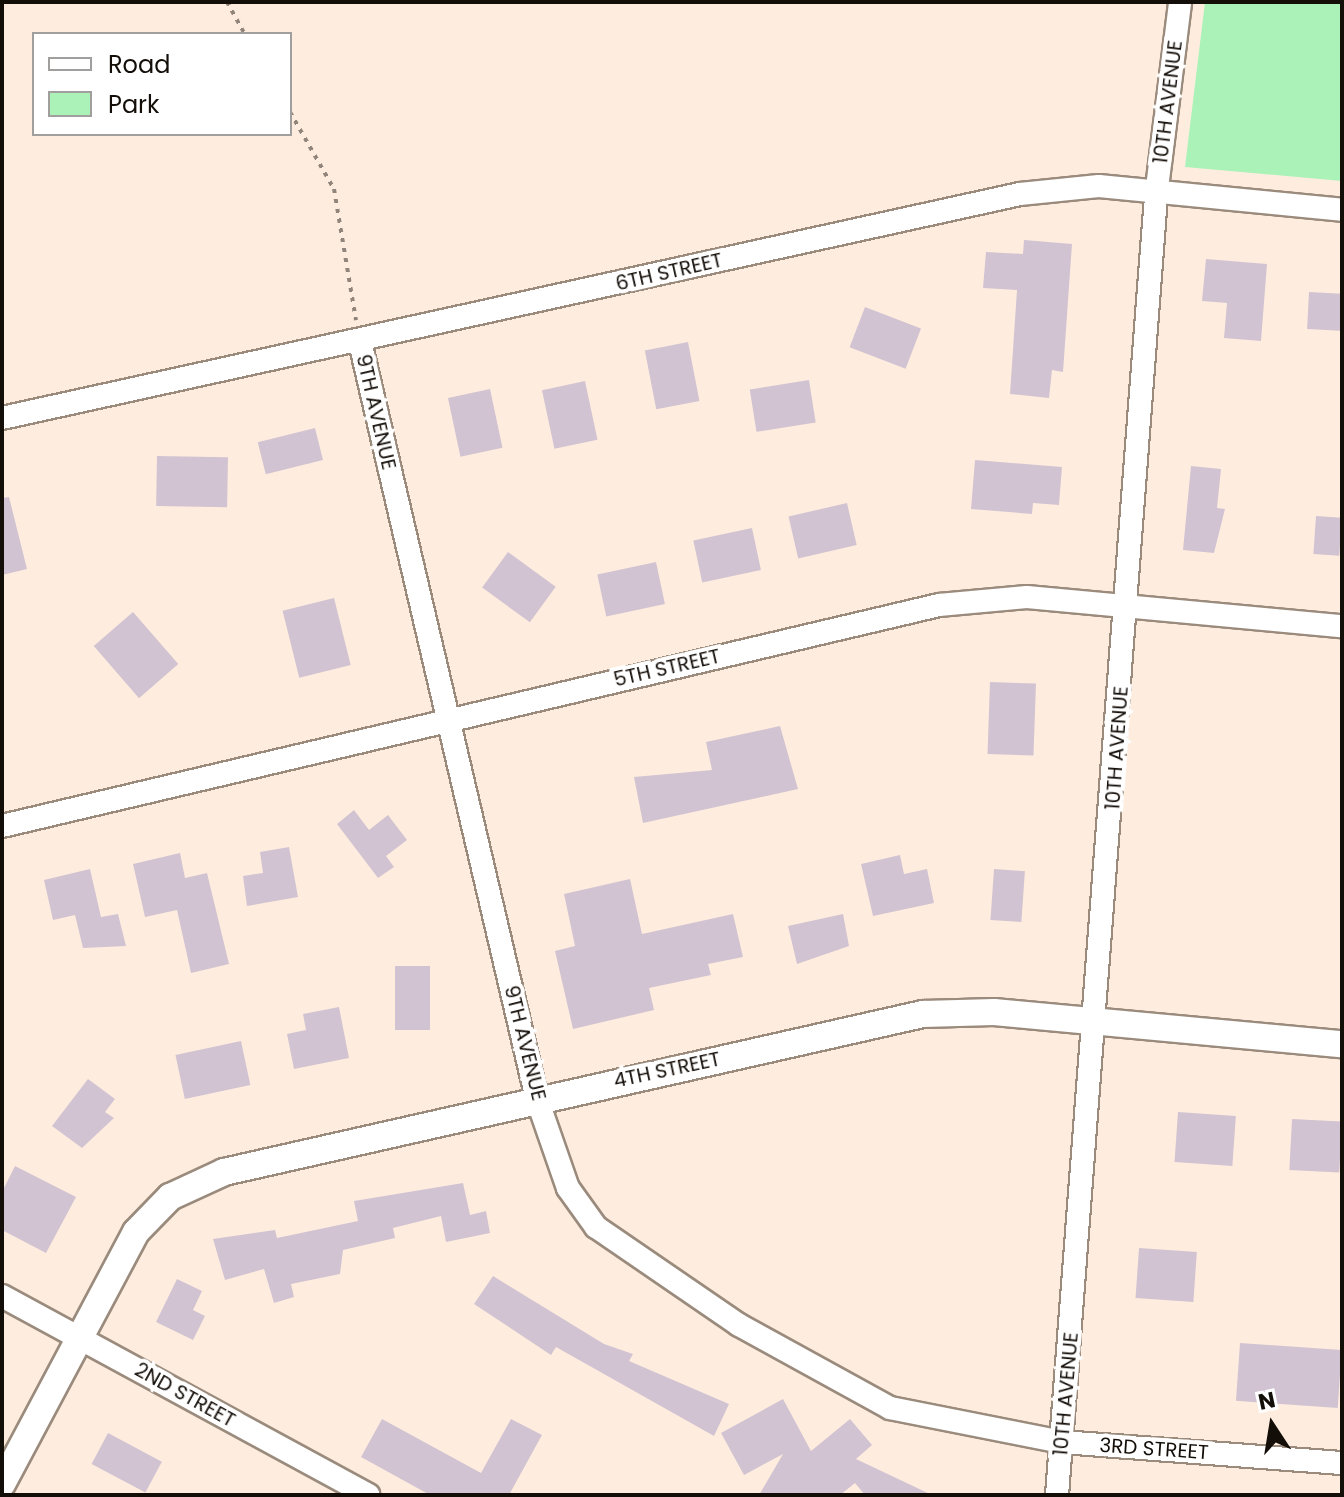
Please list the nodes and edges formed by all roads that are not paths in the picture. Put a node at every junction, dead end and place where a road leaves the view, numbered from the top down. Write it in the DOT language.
graph roads {
  1 [pos="1180,2"];
  2 [pos="1156,196"];
  3 [pos="1342,210"];
  4 [pos="360,342"];
  5 [pos="2,418"];
  6 [pos="1128,605"];
  7 [pos="1342,626"];
  8 [pos="449,718"];
  9 [pos="2,826"];
  10 [pos="1096,1024"];
  11 [pos="1342,1044"];
  12 [pos="537,1099"];
  13 [pos="2,1296"];
  14 [pos="82,1338"];
  15 [pos="1062,1442"];
  16 [pos="1342,1463"];
  17 [pos="2,1484"];
  18 [pos="368,1495"];
  19 [pos="1057,1495"];
  1 -- 2 [label="street, 10TH AVENUE"];
  2 -- 3 [label="street, 6TH STREET"];
  2 -- 4 [label="street, 6TH STREET"];
  2 -- 6 [label="street, 10TH AVENUE"];
  4 -- 5 [label="street, 6TH STREET"];
  4 -- 8 [label="street, 9TH AVENUE"];
  6 -- 7 [label="street, 5TH STREET"];
  6 -- 8 [label="street, 5TH STREET"];
  6 -- 10 [label="street, 10TH AVENUE"];
  8 -- 9 [label="street, 5TH STREET"];
  8 -- 12 [label="street, 9TH AVENUE"];
  10 -- 11 [label="street, 4TH STREET"];
  10 -- 12 [label="street, 4TH STREET"];
  10 -- 15 [label="street, 10TH AVENUE"];
  12 -- 14 [label="street, 4TH STREET"];
  12 -- 15 [label="street, 9TH AVENUE"];
  13 -- 14 [label="street, 2ND STREET"];
  14 -- 17 [label="street, 4TH STREET"];
  14 -- 18 [label="street, 2ND STREET"];
  15 -- 16 [label="street, 3RD STREET"];
  15 -- 19 [label="street, 10TH AVENUE"];
}
